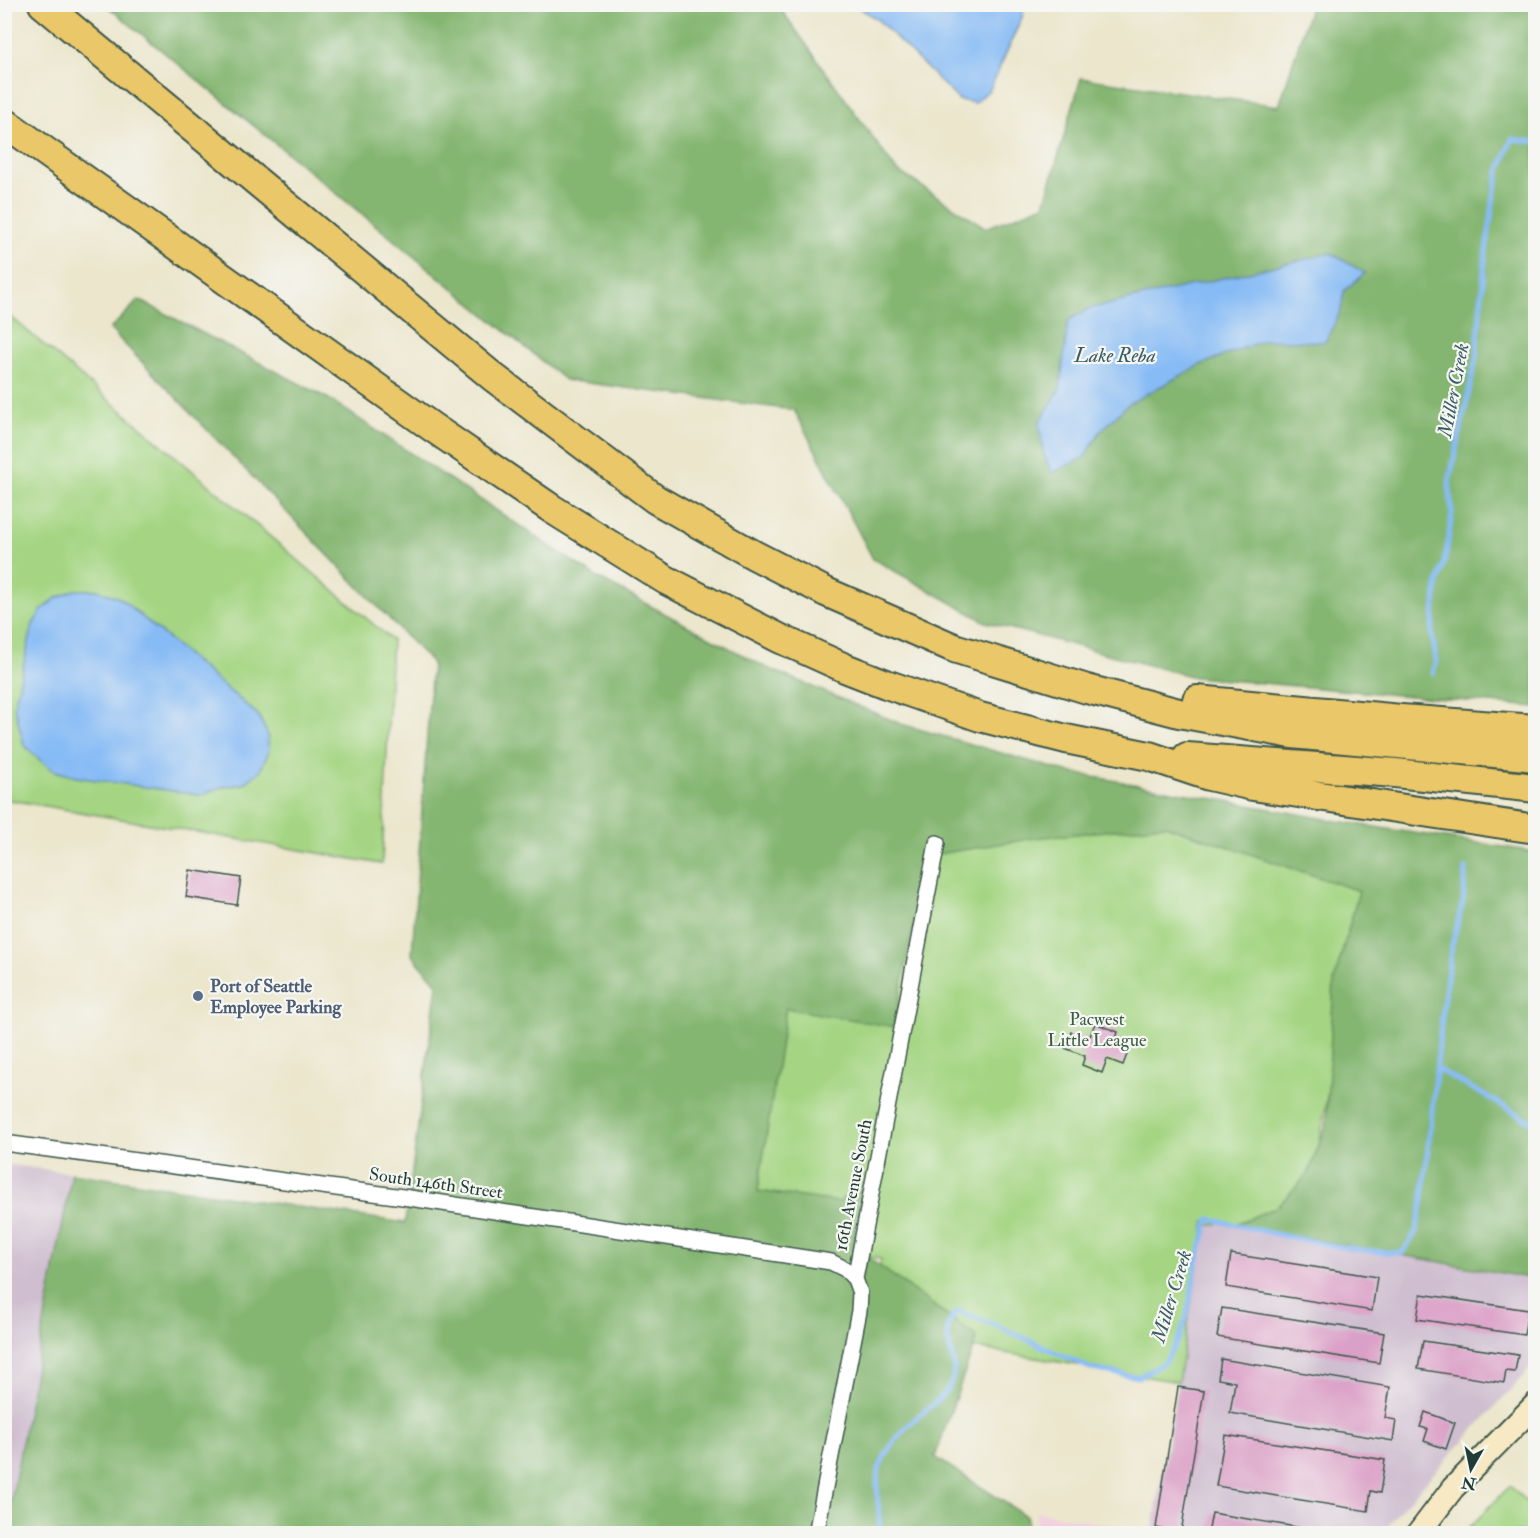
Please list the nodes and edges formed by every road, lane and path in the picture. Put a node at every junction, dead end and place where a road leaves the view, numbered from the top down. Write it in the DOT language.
graph roads {
  1 [pos="43,4"];
  2 [pos="4,122"];
  3 [pos="1087,689"];
  4 [pos="1536,729"];
  5 [pos="1149,756"];
  6 [pos="1536,757"];
  7 [pos="1536,788"];
  8 [pos="1536,829"];
  9 [pos="937,843"];
  10 [pos="4,1143"];
  11 [pos="855,1279"];
  12 [pos="1536,1404"];
  13 [pos="816,1533"];
  14 [pos="1418,1533"];
  1 -- 3 [label="highway"];
  2 -- 5 [label="highway"];
  3 -- 4 [label="highway"];
  3 -- 6 [label="highway"];
  5 -- 7 [label="highway"];
  5 -- 8 [label="highway"];
  9 -- 11 [label="street, 16th Avenue South"];
  10 -- 11 [label="street, South 146th Street"];
  11 -- 13 [label="street, 16th Avenue South"];
  12 -- 14 [label="main road"];
}
